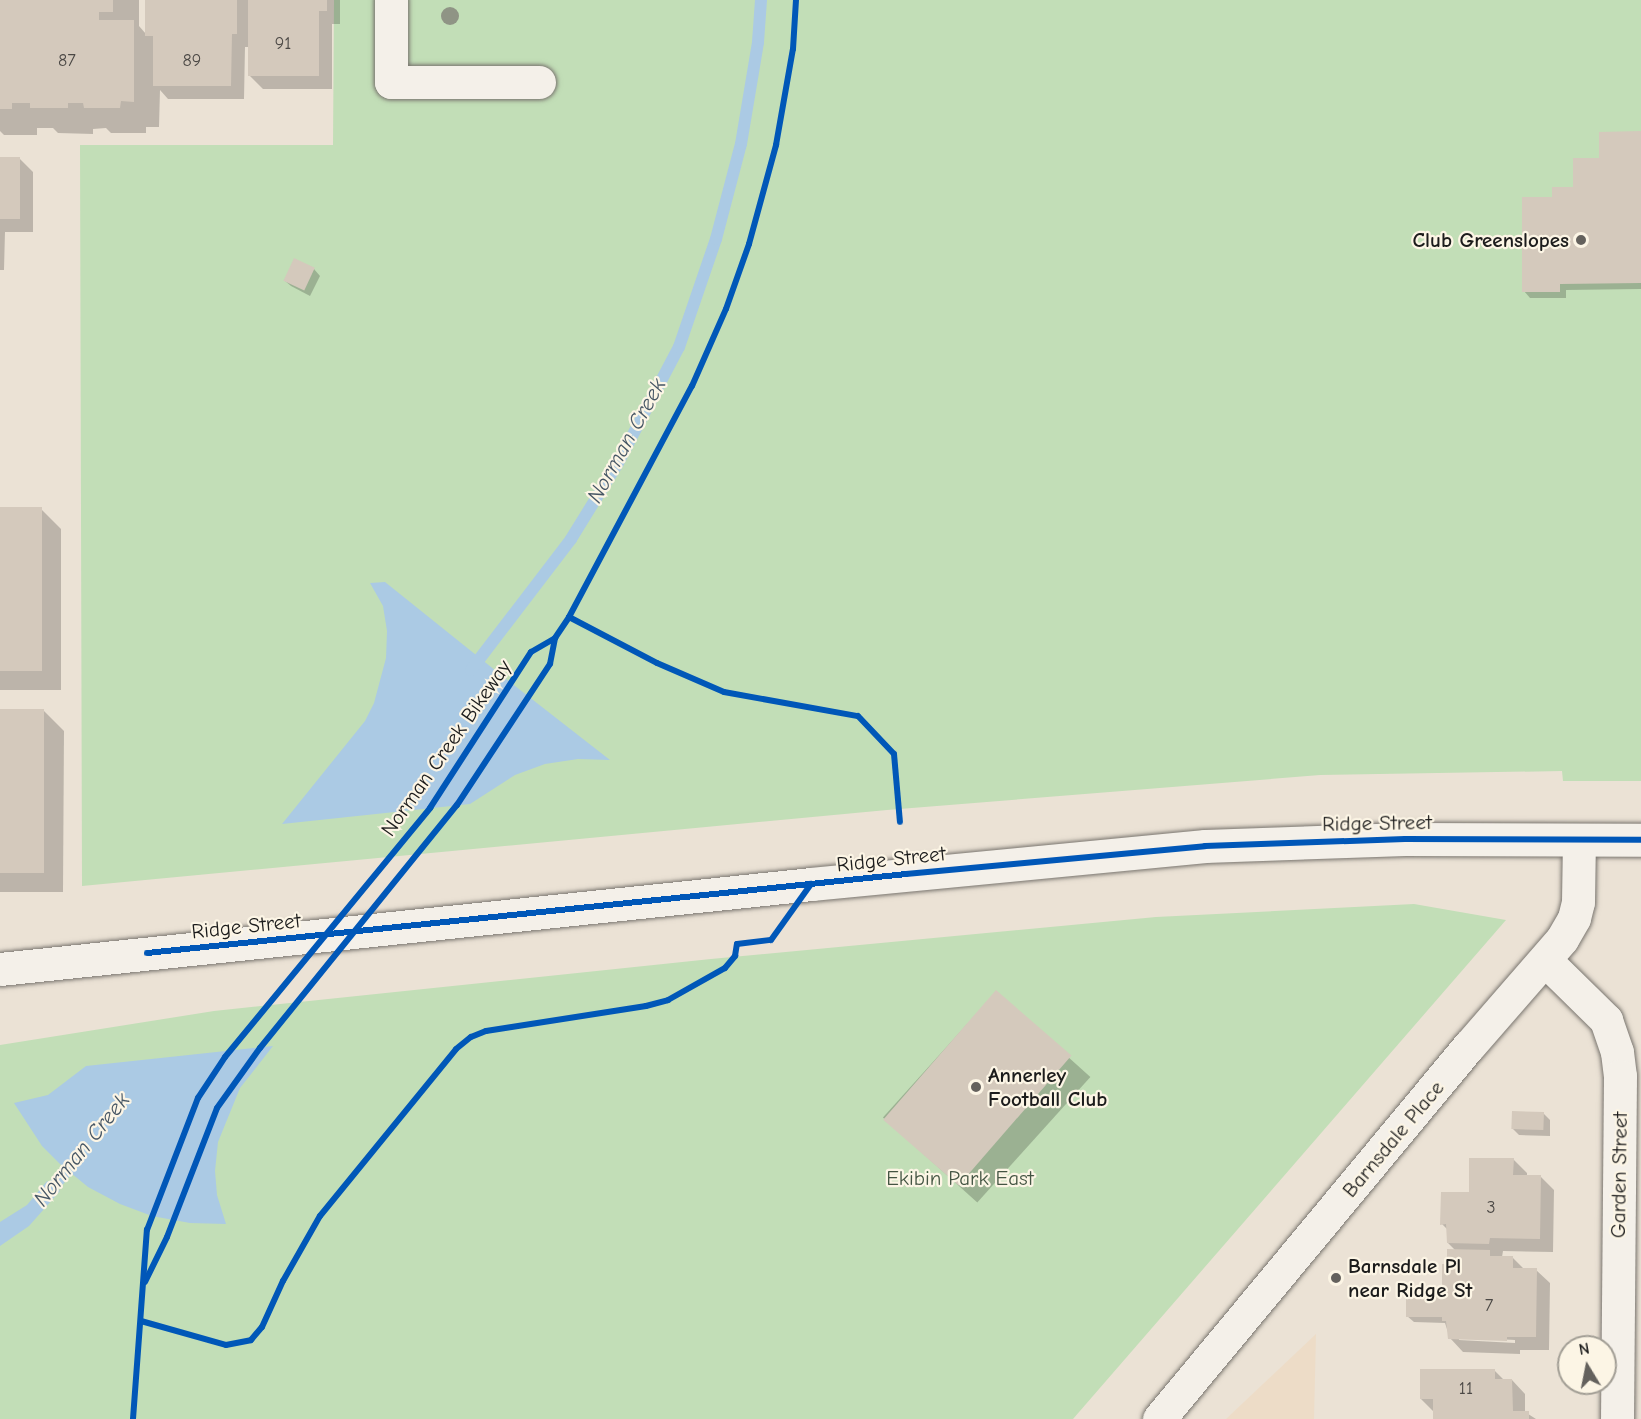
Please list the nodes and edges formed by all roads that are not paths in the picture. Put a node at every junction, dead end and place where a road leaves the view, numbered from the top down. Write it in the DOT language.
graph roads {
  1 [pos="391,0"];
  2 [pos="538,82"];
  3 [pos="1579,840"];
  4 [pos="1641,840"];
  5 [pos="1545,960"];
  6 [pos="0,969"];
  7 [pos="1159,1419"];
  8 [pos="1617,1419"];
  1 -- 2 [label="street"];
  3 -- 4 [label="street, Ridge Street"];
  3 -- 5 [label="street, Barnsdale Place"];
  3 -- 6 [label="street, Ridge Street"];
  5 -- 7 [label="street, Barnsdale Place"];
  5 -- 8 [label="street, Garden Street"];
}
